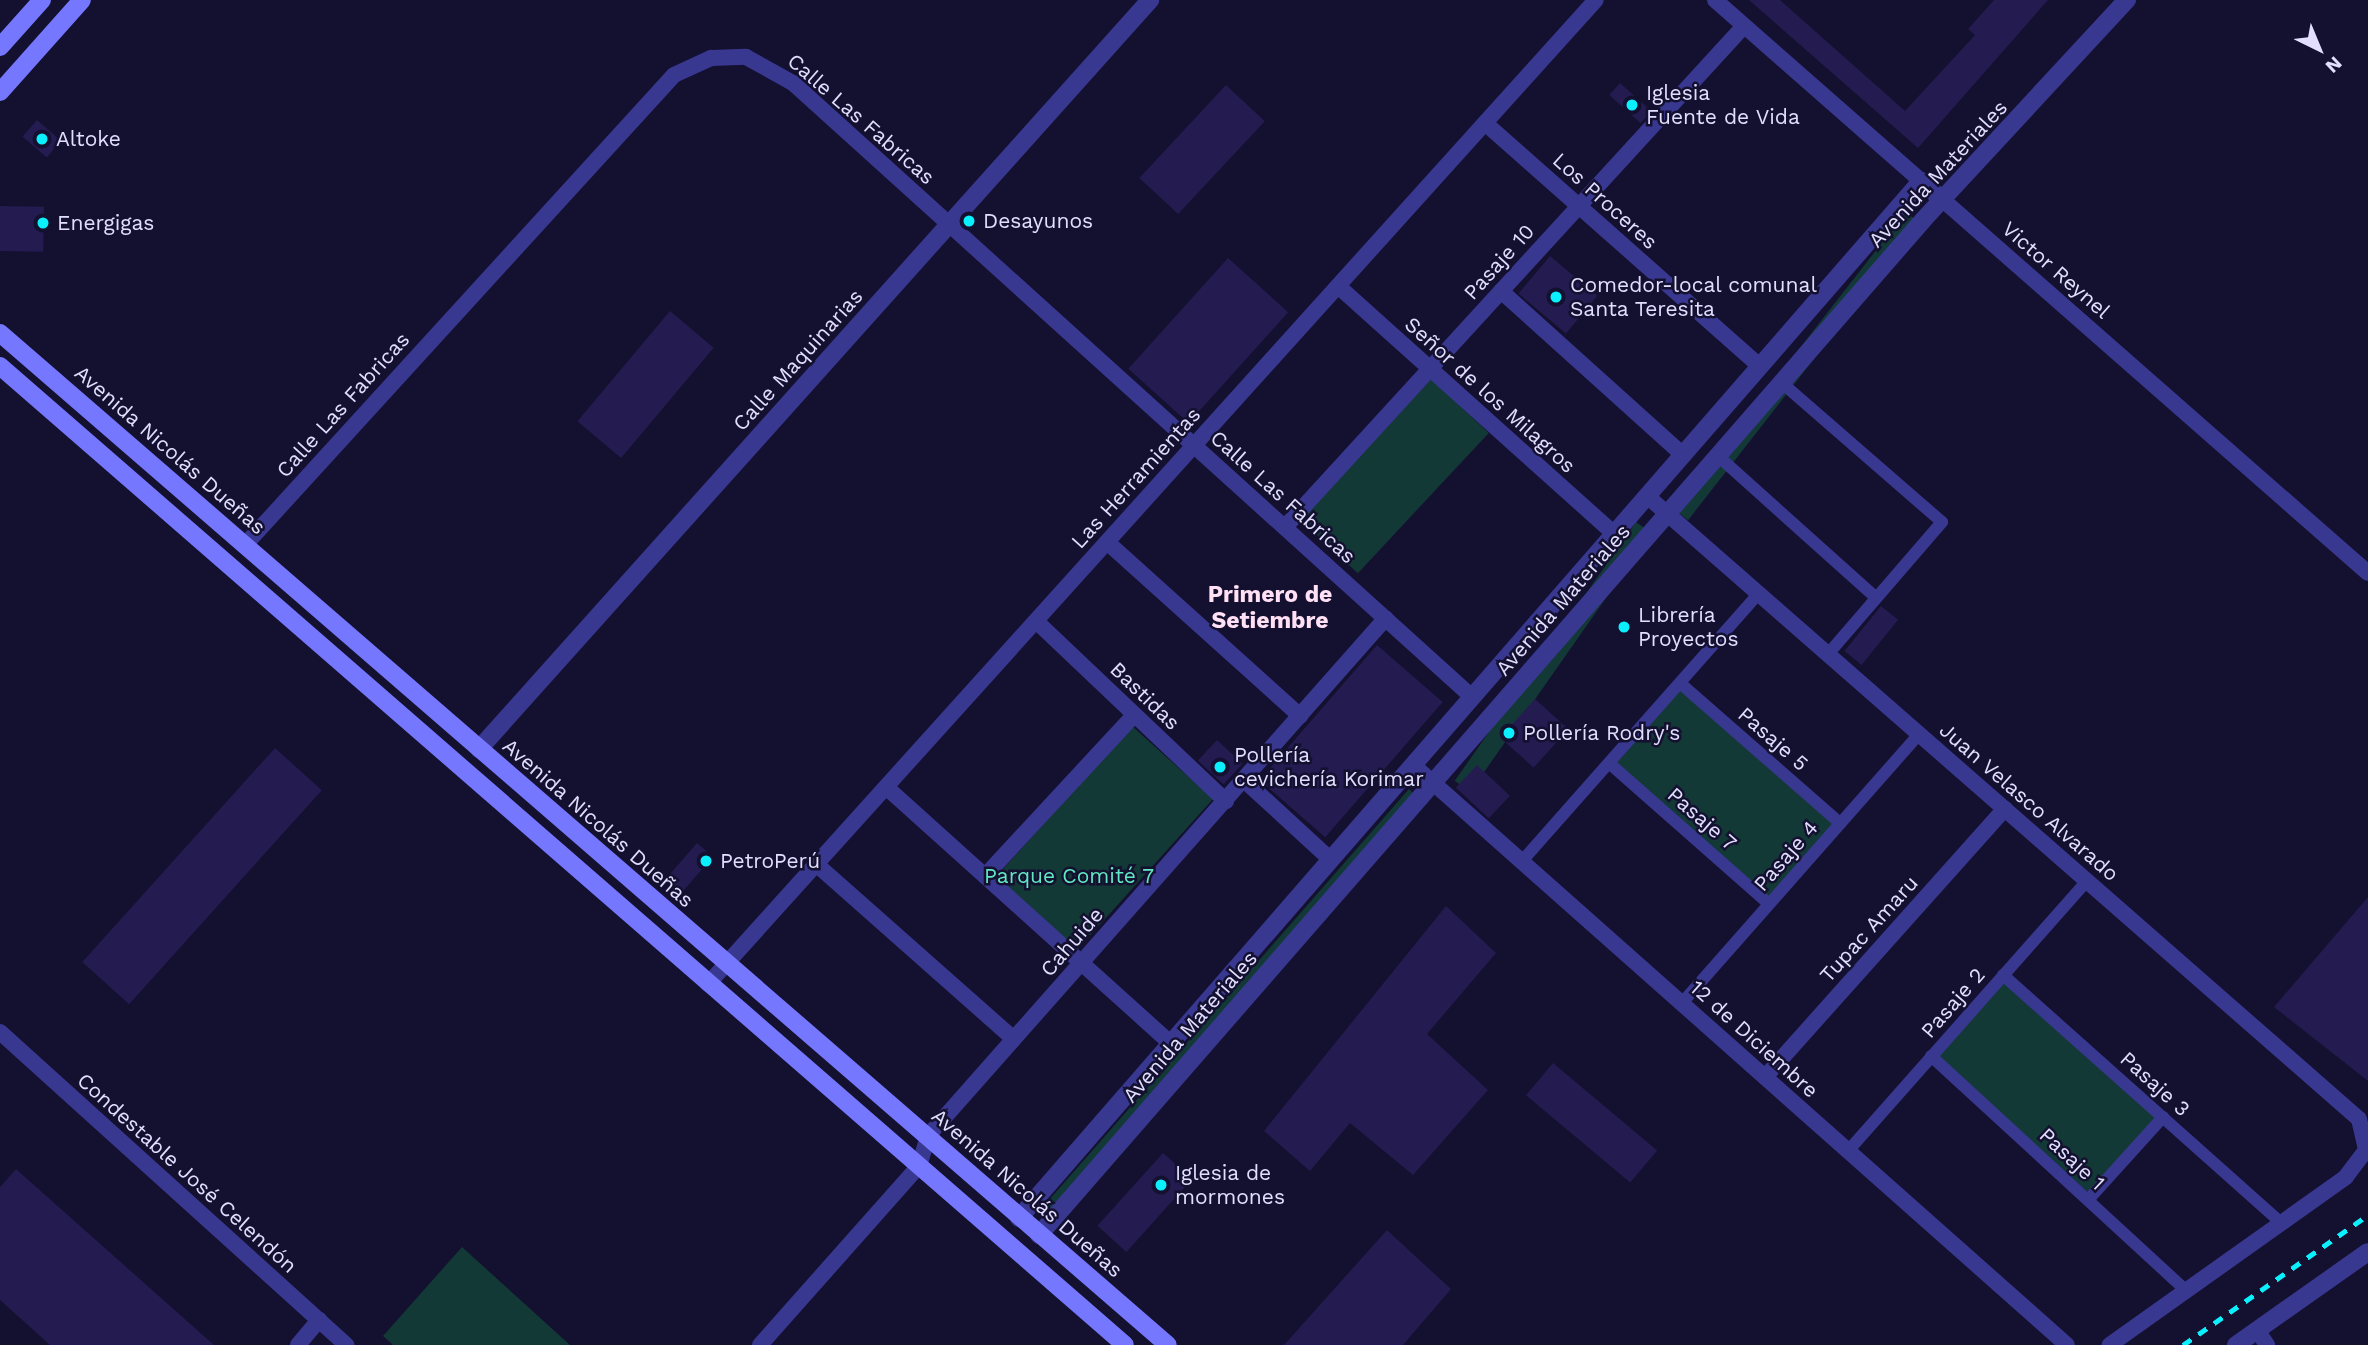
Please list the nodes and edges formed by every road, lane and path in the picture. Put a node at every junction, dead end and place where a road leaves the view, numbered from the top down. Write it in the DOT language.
graph roads {
  1 [pos="42,0"];
  2 [pos="82,0"];
  3 [pos="1150,0"];
  4 [pos="1596,0"];
  5 [pos="1714,0"];
  6 [pos="2127,0"];
  7 [pos="1744,26"];
  8 [pos="0,47"];
  9 [pos="0,92"];
  10 [pos="1485,123"];
  11 [pos="1921,181"];
  12 [pos="1943,201"];
  13 [pos="1578,206"];
  14 [pos="949,225"];
  15 [pos="1338,286"];
  16 [pos="1501,291"];
  17 [pos="3,334"];
  18 [pos="0,366"];
  19 [pos="1760,366"];
  20 [pos="1429,369"];
  21 [pos="1782,383"];
  22 [pos="1194,445"];
  23 [pos="1683,454"];
  24 [pos="1718,456"];
  25 [pos="1647,496"];
  26 [pos="1668,514"];
  27 [pos="1284,527"];
  28 [pos="1614,534"];
  29 [pos="1107,542"];
  30 [pos="245,545"];
  31 [pos="2368,573"];
  32 [pos="1759,593"];
  33 [pos="1876,598"];
  34 [pos="1386,618"];
  35 [pos="1036,621"];
  36 [pos="1828,654"];
  37 [pos="1680,683"];
  38 [pos="1472,697"];
  39 [pos="1134,715"];
  40 [pos="1300,716"];
  41 [pos="1919,734"];
  42 [pos="479,749"];
  43 [pos="1609,763"];
  44 [pos="1413,765"];
  45 [pos="1244,780"];
  46 [pos="1434,783"];
  47 [pos="886,787"];
  48 [pos="1226,801"];
  49 [pos="2005,809"];
  50 [pos="1840,823"];
  51 [pos="598,854"];
  52 [pos="1331,860"];
  53 [pos="1522,862"];
  54 [pos="816,864"];
  55 [pos="581,873"];
  56 [pos="985,876"];
  57 [pos="2087,881"];
  58 [pos="1769,904"];
  59 [pos="726,964"];
  60 [pos="1081,964"];
  61 [pos="2003,975"];
  62 [pos="708,984"];
  63 [pos="1682,1003"];
  64 [pos="0,1032"];
  65 [pos="1014,1039"];
  66 [pos="1171,1044"];
  67 [pos="1931,1056"];
  68 [pos="1765,1077"];
  69 [pos="2164,1117"];
  70 [pos="928,1136"];
  71 [pos="1849,1151"];
  72 [pos="919,1166"];
  73 [pos="2088,1200"];
  74 [pos="1019,1218"];
  75 [pos="2281,1223"];
  76 [pos="1039,1235"];
  77 [pos="2368,1252"];
  78 [pos="2187,1291"];
  79 [pos="319,1320"];
  80 [pos="2262,1338"];
  81 [pos="298,1345"];
  82 [pos="347,1345"];
  83 [pos="760,1345"];
  84 [pos="1125,1345"];
  85 [pos="1168,1345"];
  86 [pos="2067,1345"];
  87 [pos="2110,1345"];
  88 [pos="2236,1345"];
  1 -- 8 [label="main road"];
  2 -- 9 [label="main road"];
  3 -- 14 [label="street, Calle Maquinarias"];
  4 -- 10 [label="street, Las Herramientas"];
  5 -- 7 [label="street, Victor Reynel"];
  6 -- 12 [label="street, Avenida Materiales"];
  7 -- 11 [label="street, Victor Reynel"];
  7 -- 13 [label="street, Pasaje 10"];
  10 -- 13 [label="street, Los Proceres"];
  10 -- 15 [label="street, Las Herramientas"];
  11 -- 12 [label="street, Victor Reynel"];
  11 -- 19 [label="street, Avenida Materiales"];
  12 -- 21 [label="street, Avenida Materiales"];
  12 -- 31 [label="street, Victor Reynel"];
  13 -- 16 [label="street, Pasaje 10"];
  13 -- 19 [label="street, Los Proceres"];
  14 -- 22 [label="street, Calle Las Fabricas"];
  14 -- 30 [label="street, Calle Las Fabricas"];
  14 -- 42 [label="street, Calle Maquinarias"];
  15 -- 20 [label="street, Señor de los Milagros"];
  15 -- 22 [label="street, Las Herramientas"];
  16 -- 20 [label="street, Pasaje 10"];
  16 -- 23 [label="street"];
  17 -- 30 [label="main road, Avenida Nicolás Dueñas"];
  18 -- 55 [label="main road"];
  19 -- 23 [label="street, Avenida Materiales"];
  20 -- 27 [label="street, Pasaje 10"];
  20 -- 28 [label="street, Señor de los Milagros"];
  21 -- 24 [label="street, Avenida Materiales"];
  21 -- 33 [label="street"];
  22 -- 27 [label="street, Calle Las Fabricas"];
  22 -- 29 [label="street, Las Herramientas"];
  23 -- 25 [label="street, Avenida Materiales"];
  24 -- 26 [label="street, Avenida Materiales"];
  24 -- 33 [label="street"];
  25 -- 26 [label="street, Juan Velasco Alvarado"];
  25 -- 28 [label="street, Avenida Materiales"];
  26 -- 32 [label="street, Juan Velasco Alvarado"];
  26 -- 46 [label="street, Avenida Materiales"];
  27 -- 34 [label="street, Calle Las Fabricas"];
  28 -- 38 [label="street, Avenida Materiales"];
  29 -- 35 [label="street, Las Herramientas"];
  29 -- 40 [label="street"];
  30 -- 42 [label="main road, Avenida Nicolás Dueñas"];
  32 -- 36 [label="street, Juan Velasco Alvarado"];
  32 -- 37 [label="street"];
  33 -- 36 [label="street"];
  34 -- 38 [label="street, Calle Las Fabricas"];
  34 -- 40 [label="street, Cahuide"];
  35 -- 39 [label="street, Bastidas"];
  35 -- 47 [label="street, Las Herramientas"];
  36 -- 41 [label="street, Juan Velasco Alvarado"];
  37 -- 43 [label="street"];
  37 -- 50 [label="street, Pasaje 5"];
  38 -- 44 [label="street, Avenida Materiales"];
  39 -- 48 [label="street, Bastidas"];
  39 -- 56 [label="street"];
  40 -- 45 [label="street, Cahuide"];
  41 -- 49 [label="street, Juan Velasco Alvarado"];
  41 -- 50 [label="street, Pasaje 4"];
  42 -- 51 [label="main road, Avenida Nicolás Dueñas"];
  43 -- 53 [label="street"];
  43 -- 58 [label="street, Pasaje 7"];
  44 -- 46 [label="street, 12 de Diciembre"];
  44 -- 52 [label="street, Avenida Materiales"];
  45 -- 48 [label="street, Cahuide"];
  45 -- 52 [label="street"];
  46 -- 53 [label="street, 12 de Diciembre"];
  46 -- 76 [label="street, Avenida Materiales"];
  47 -- 54 [label="street, Las Herramientas"];
  47 -- 56 [label="street"];
  48 -- 60 [label="street, Cahuide"];
  49 -- 57 [label="street, Juan Velasco Alvarado"];
  49 -- 68 [label="street, Tupac Amaru"];
  50 -- 58 [label="street, Pasaje 4"];
  51 -- 55 [label="main road"];
  51 -- 59 [label="main road, Avenida Nicolás Dueñas"];
  52 -- 66 [label="street, Avenida Materiales"];
  53 -- 63 [label="street, 12 de Diciembre"];
  54 -- 59 [label="street, Las Herramientas"];
  54 -- 65 [label="street"];
  55 -- 62 [label="main road"];
  56 -- 60 [label="street"];
  57 -- 61 [label="street, Pasaje 2"];
  57 -- 75 [label="street, Juan Velasco Alvarado"];
  58 -- 63 [label="street, Pasaje 4"];
  59 -- 62 [label="street, Las Herramientas"];
  59 -- 70 [label="main road, Avenida Nicolás Dueñas"];
  60 -- 65 [label="street, Cahuide"];
  60 -- 66 [label="street"];
  61 -- 67 [label="street, Pasaje 2"];
  61 -- 69 [label="street, Pasaje 3"];
  62 -- 72 [label="main road"];
  63 -- 68 [label="street, 12 de Diciembre"];
  64 -- 79 [label="street, Condestable José Celendón"];
  65 -- 70 [label="street, Cahuide"];
  66 -- 74 [label="street, Avenida Materiales"];
  67 -- 71 [label="street, Pasaje 2"];
  67 -- 73 [label="street, Pasaje 1"];
  68 -- 71 [label="street, 12 de Diciembre"];
  69 -- 73 [label="street"];
  69 -- 75 [label="street, Pasaje 3"];
  70 -- 72 [label="street"];
  70 -- 74 [label="main road, Avenida Nicolás Dueñas"];
  71 -- 86 [label="street, 12 de Diciembre"];
  72 -- 83 [label="street"];
  72 -- 84 [label="main road"];
  73 -- 78 [label="street, Pasaje 1"];
  74 -- 76 [label="main road, Avenida Nicolás Dueñas"];
  75 -- 78 [label="street"];
  76 -- 85 [label="main road, Avenida Nicolás Dueñas"];
  77 -- 80 [label="street"];
  78 -- 87 [label="street"];
  79 -- 81 [label="street"];
  79 -- 82 [label="street, Condestable José Celendón"];
  80 -- 88 [label="street"];
}
